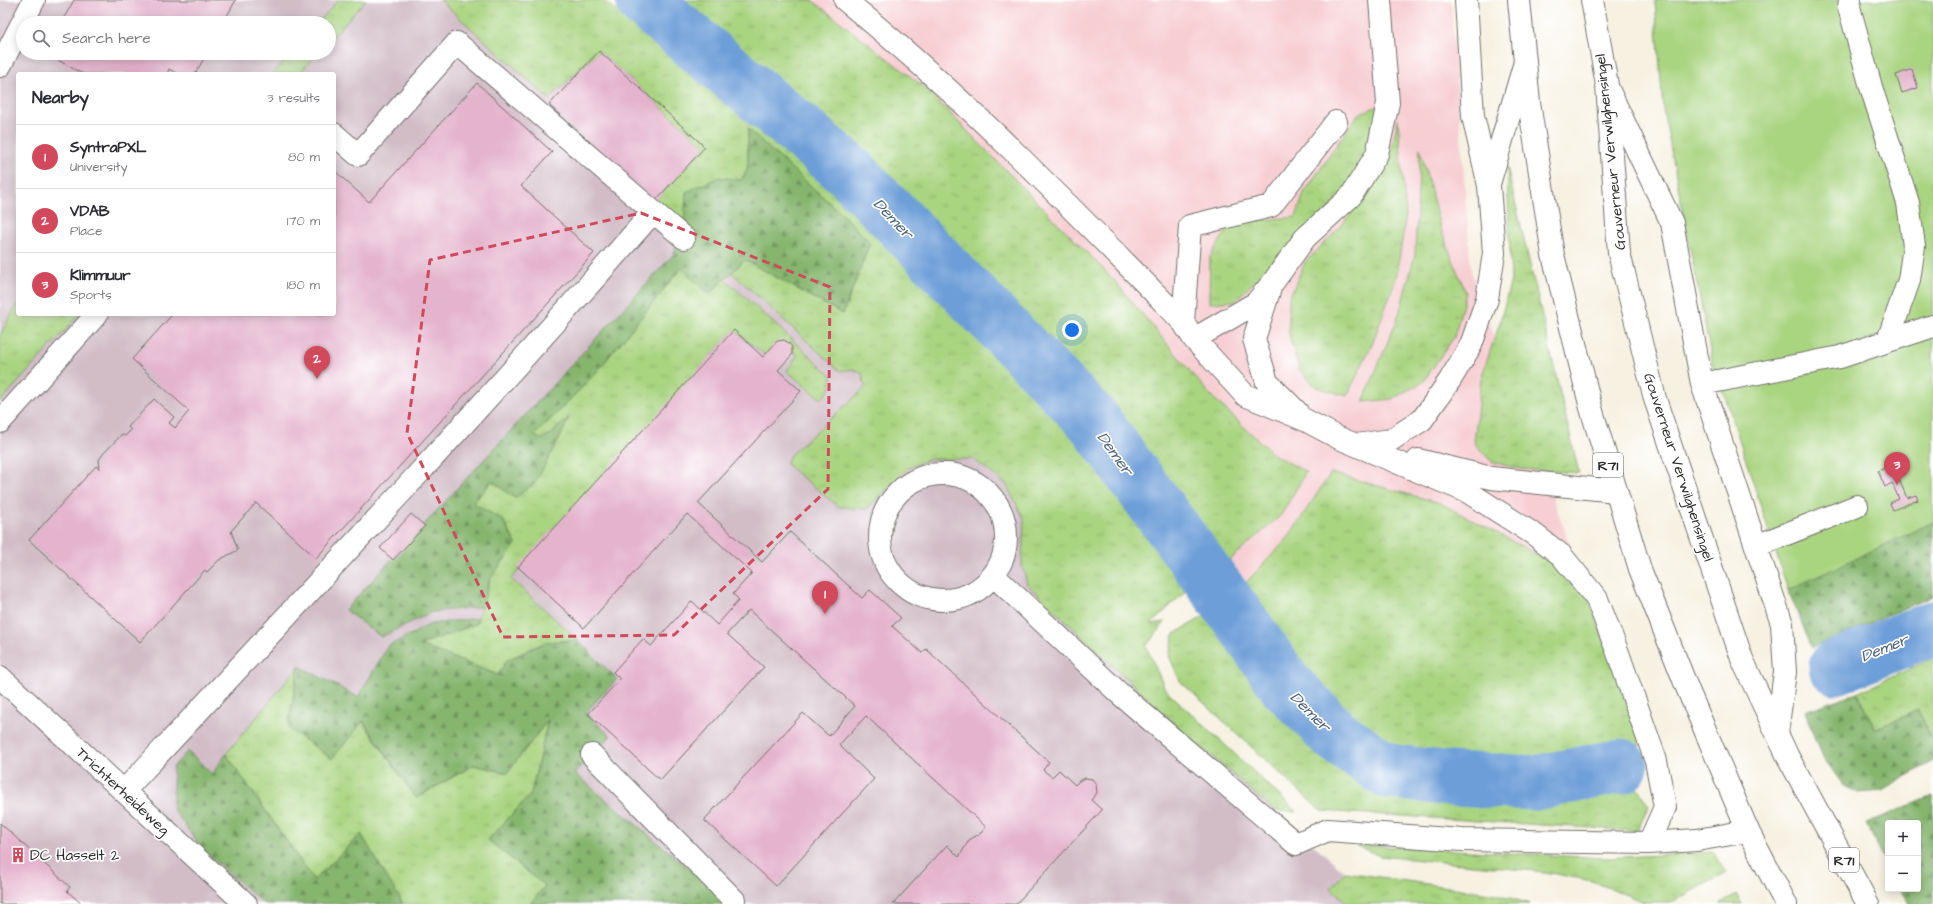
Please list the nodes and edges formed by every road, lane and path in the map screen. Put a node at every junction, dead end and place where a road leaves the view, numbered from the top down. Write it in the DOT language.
graph roads {
  1 [pos="34,0"];
  2 [pos="844,0"];
  3 [pos="1380,0"];
  4 [pos="1466,0"];
  5 [pos="1520,0"];
  6 [pos="1592,0"];
  7 [pos="1850,0"];
  8 [pos="26,16"];
  9 [pos="16,35"];
  10 [pos="1525,61"];
  11 [pos="0,66"];
  12 [pos="1607,85"];
  13 [pos="1336,122"];
  14 [pos="336,136"];
  15 [pos="1489,186"];
  16 [pos="653,212"];
  17 [pos="684,238"];
  18 [pos="1271,285"];
  19 [pos="95,316"];
  20 [pos="1933,326"];
  21 [pos="1188,330"];
  22 [pos="1888,340"];
  23 [pos="1702,384"];
  24 [pos="1305,420"];
  25 [pos="0,422"];
  26 [pos="1357,445"];
  27 [pos="1616,491"];
  28 [pos="1857,506"];
  29 [pos="1756,546"];
  30 [pos="994,576"];
  31 [pos="0,677"];
  32 [pos="1777,733"];
  33 [pos="592,755"];
  34 [pos="124,791"];
  35 [pos="1748,831"];
  36 [pos="1649,843"];
  37 [pos="734,900"];
  38 [pos="246,904"];
  39 [pos="1786,904"];
  40 [pos="1868,904"];
  1 -- 8 [label="main road"];
  2 -- 21 [label="main road"];
  3 -- 18 [label="main road"];
  4 -- 15 [label="main road"];
  5 -- 10 [label="main road, R71"];
  6 -- 12 [label="main road, Gouverneur Verwilghensingel / R71"];
  7 -- 22 [label="main road"];
  9 -- 11 [label="main road"];
  10 -- 15 [label="main road"];
  10 -- 27 [label="main road, R71"];
  12 -- 23 [label="main road"];
  12 -- 32 [label="main road, Gouverneur Verwilghensingel / R71"];
  13 -- 21 [label="main road"];
  14 -- 16 [label="main road"];
  15 -- 26 [label="main road"];
  16 -- 17 [label="main road"];
  16 -- 34 [label="main road"];
  18 -- 21 [label="main road"];
  18 -- 24 [label="main road"];
  19 -- 25 [label="main road"];
  20 -- 22 [label="main road"];
  21 -- 24 [label="main road"];
  22 -- 23 [label="main road"];
  23 -- 29 [label="main road"];
  24 -- 26 [label="main road"];
  26 -- 27 [label="main road"];
  26 -- 36 [label="main road"];
  27 -- 35 [label="main road, R71"];
  28 -- 29 [label="main road"];
  29 -- 32 [label="main road"];
  30 -- 30 [label="main road"];
  30 -- 36 [label="main road"];
  31 -- 34 [label="main road, Trichterheideweg"];
  32 -- 40 [label="main road, Gouverneur Verwilghensingel / R71"];
  33 -- 37 [label="main road"];
  34 -- 38 [label="main road, Trichterheideweg"];
  35 -- 36 [label="main road"];
  35 -- 39 [label="main road, R71"];
}
